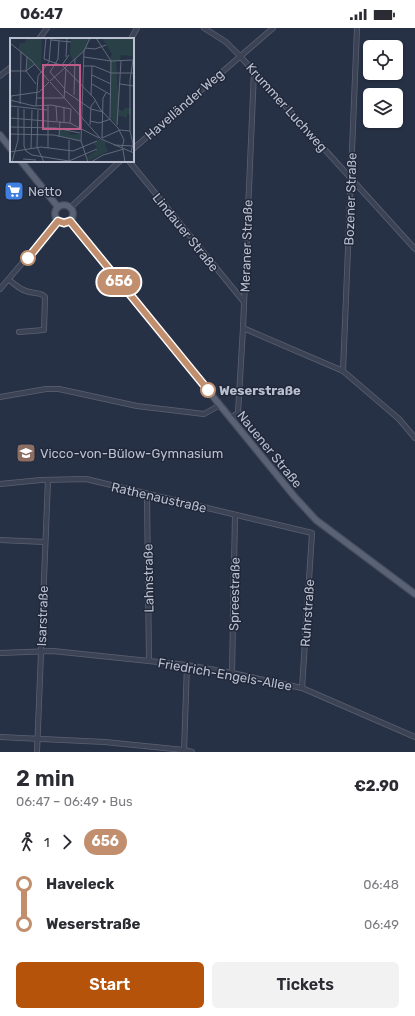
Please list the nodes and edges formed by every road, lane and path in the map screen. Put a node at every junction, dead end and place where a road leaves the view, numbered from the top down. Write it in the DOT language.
graph roads {
  1 [pos="47,28"];
  2 [pos="137,28"];
  3 [pos="205,28"];
  4 [pos="272,28"];
  5 [pos="357,28"];
  6 [pos="40,38"];
  7 [pos="132,38"];
  8 [pos="239,55"];
  9 [pos="10,68"];
  10 [pos="254,72"];
  11 [pos="0,76"];
  12 [pos="0,135"];
  13 [pos="10,148"];
  14 [pos="134,148"];
  15 [pos="22,162"];
  16 [pos="119,162"];
  17 [pos="130,162"];
  18 [pos="351,178"];
  19 [pos="58,207"];
  20 [pos="71,207"];
  21 [pos="58,221"];
  22 [pos="70,221"];
  23 [pos="415,249"];
  24 [pos="9,280"];
  25 [pos="0,289"];
  26 [pos="244,302"];
  27 [pos="243,328"];
  28 [pos="19,332"];
  29 [pos="343,371"];
  30 [pos="0,397"];
  31 [pos="220,405"];
  32 [pos="231,418"];
  33 [pos="415,438"];
  34 [pos="48,480"];
  35 [pos="0,484"];
  36 [pos="147,495"];
  37 [pos="236,515"];
  38 [pos="312,538"];
  39 [pos="0,540"];
  40 [pos="45,542"];
  41 [pos="415,594"];
  42 [pos="41,651"];
  43 [pos="0,653"];
  44 [pos="150,661"];
  45 [pos="187,665"];
  46 [pos="232,673"];
  47 [pos="302,688"];
  48 [pos="415,737"];
  49 [pos="0,738"];
  50 [pos="38,739"];
  51 [pos="184,751"];
  52 [pos="37,752"];
  53 [pos="192,752"];
  1 -- 6 [label="street"];
  2 -- 7 [label="street"];
  3 -- 8 [label="street, Krummer Luchweg"];
  4 -- 8 [label="street, Havelländer Weg"];
  5 -- 18 [label="street, Bozener Straße"];
  8 -- 10 [label="street, Krummer Luchweg"];
  8 -- 14 [label="street, Havelländer Weg"];
  9 -- 11 [label="street"];
  10 -- 18 [label="street, Krummer Luchweg"];
  10 -- 26 [label="street, Meraner Straße"];
  12 -- 13 [label="main road"];
  15 -- 19 [label="main road"];
  16 -- 20 [label="street"];
  17 -- 26 [label="street, Lindauer Straße"];
  18 -- 23 [label="street, Krummer Luchweg"];
  18 -- 29 [label="street, Bozener Straße"];
  19 -- 20 [label="main road"];
  19 -- 21 [label="main road"];
  20 -- 22 [label="main road"];
  21 -- 22 [label="main road"];
  21 -- 24 [label="street"];
  22 -- 31 [label="main road, Nauener Straße"];
  24 -- 25 [label="street"];
  24 -- 28 [label="street"];
  26 -- 27 [label="street, Meraner Straße"];
  27 -- 29 [label="street"];
  27 -- 32 [label="street, Meraner Straße"];
  29 -- 33 [label="street"];
  30 -- 31 [label="street"];
  31 -- 32 [label="main road, Nauener Straße"];
  32 -- 41 [label="main road, Nauener Straße"];
  34 -- 35 [label="street, Rathenaustraße"];
  34 -- 36 [label="street, Rathenaustraße"];
  34 -- 40 [label="street, Isarstraße"];
  36 -- 37 [label="street, Rathenaustraße"];
  36 -- 44 [label="street, Lahnstraße"];
  37 -- 38 [label="street, Rathenaustraße"];
  37 -- 46 [label="street, Spreestraße"];
  38 -- 47 [label="street, Ruhrstraße"];
  39 -- 40 [label="street"];
  40 -- 42 [label="street, Isarstraße"];
  42 -- 43 [label="street, Friedrich-Engels-Allee"];
  42 -- 44 [label="street, Friedrich-Engels-Allee"];
  42 -- 50 [label="street, Isarstraße"];
  44 -- 45 [label="street, Friedrich-Engels-Allee"];
  45 -- 46 [label="street, Friedrich-Engels-Allee"];
  45 -- 51 [label="street"];
  46 -- 47 [label="street, Friedrich-Engels-Allee"];
  47 -- 48 [label="street, Friedrich-Engels-Allee"];
  49 -- 50 [label="street"];
  50 -- 51 [label="street"];
  50 -- 52 [label="street, Isarstraße"];
  51 -- 53 [label="street"];
}
